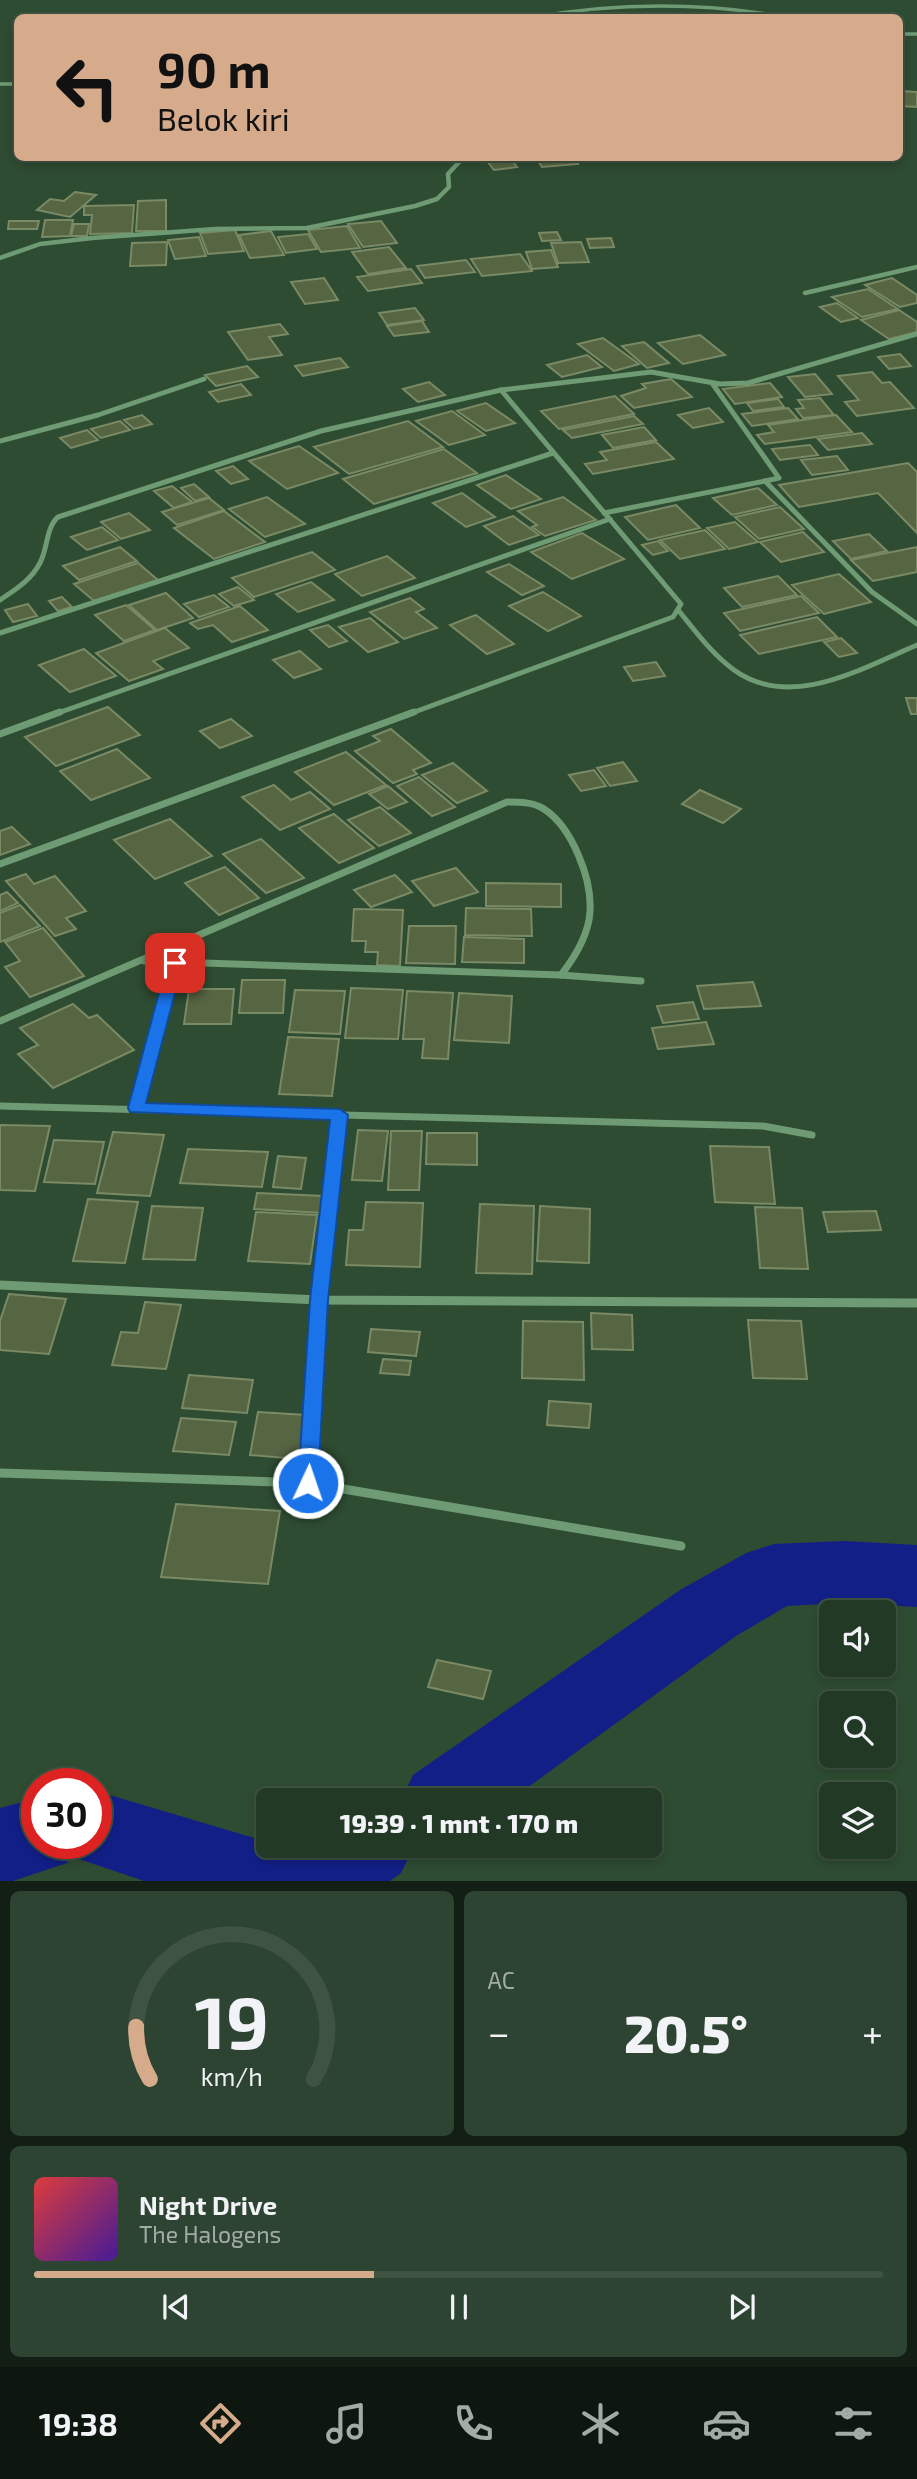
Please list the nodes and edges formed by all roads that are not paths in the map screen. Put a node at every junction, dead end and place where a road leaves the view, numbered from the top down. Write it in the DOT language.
graph roads {
  1 [pos="554,14"];
  2 [pos="774,14"];
  3 [pos="461,161"];
  4 [pos="0,258"];
  5 [pos="917,267"];
  6 [pos="805,293"];
  7 [pos="917,334"];
  8 [pos="204,379"];
  9 [pos="711,383"];
  10 [pos="501,390"];
  11 [pos="0,441"];
  12 [pos="553,453"];
  13 [pos="765,481"];
  14 [pos="604,513"];
  15 [pos="610,519"];
  16 [pos="0,600"];
  17 [pos="679,611"];
  18 [pos="917,624"];
  19 [pos="0,633"];
  20 [pos="917,645"];
  21 [pos="0,734"];
  22 [pos="0,864"];
  23 [pos="140,960"];
  24 [pos="175,963"];
  25 [pos="561,975"];
  26 [pos="641,981"];
  27 [pos="0,1021"];
  28 [pos="0,1106"];
  29 [pos="136,1108"];
  30 [pos="340,1115"];
  31 [pos="812,1135"];
  32 [pos="0,1284"];
  33 [pos="319,1300"];
  34 [pos="917,1303"];
  35 [pos="0,1473"];
  36 [pos="308,1483"];
  37 [pos="681,1546"];
  1 -- 2 [label="lane"];
  3 -- 4 [label="street"];
  5 -- 6 [label="street"];
  7 -- 9 [label="street"];
  8 -- 11 [label="street"];
  9 -- 10 [label="street"];
  9 -- 13 [label="street"];
  10 -- 12 [label="street"];
  10 -- 16 [label="street"];
  12 -- 14 [label="street"];
  12 -- 19 [label="street"];
  13 -- 14 [label="street"];
  13 -- 18 [label="street"];
  14 -- 15 [label="street"];
  15 -- 17 [label="street"];
  15 -- 21 [label="street"];
  17 -- 20 [label="street"];
  17 -- 22 [label="street"];
  23 -- 24 [label="street"];
  23 -- 25 [label="street"];
  23 -- 27 [label="street"];
  24 -- 25 [label="street"];
  24 -- 29 [label="street"];
  25 -- 26 [label="street"];
  28 -- 29 [label="street"];
  29 -- 30 [label="street"];
  30 -- 31 [label="street"];
  30 -- 33 [label="street"];
  32 -- 33 [label="street"];
  33 -- 34 [label="street"];
  33 -- 36 [label="street"];
  35 -- 36 [label="street"];
  36 -- 37 [label="street"];
}
